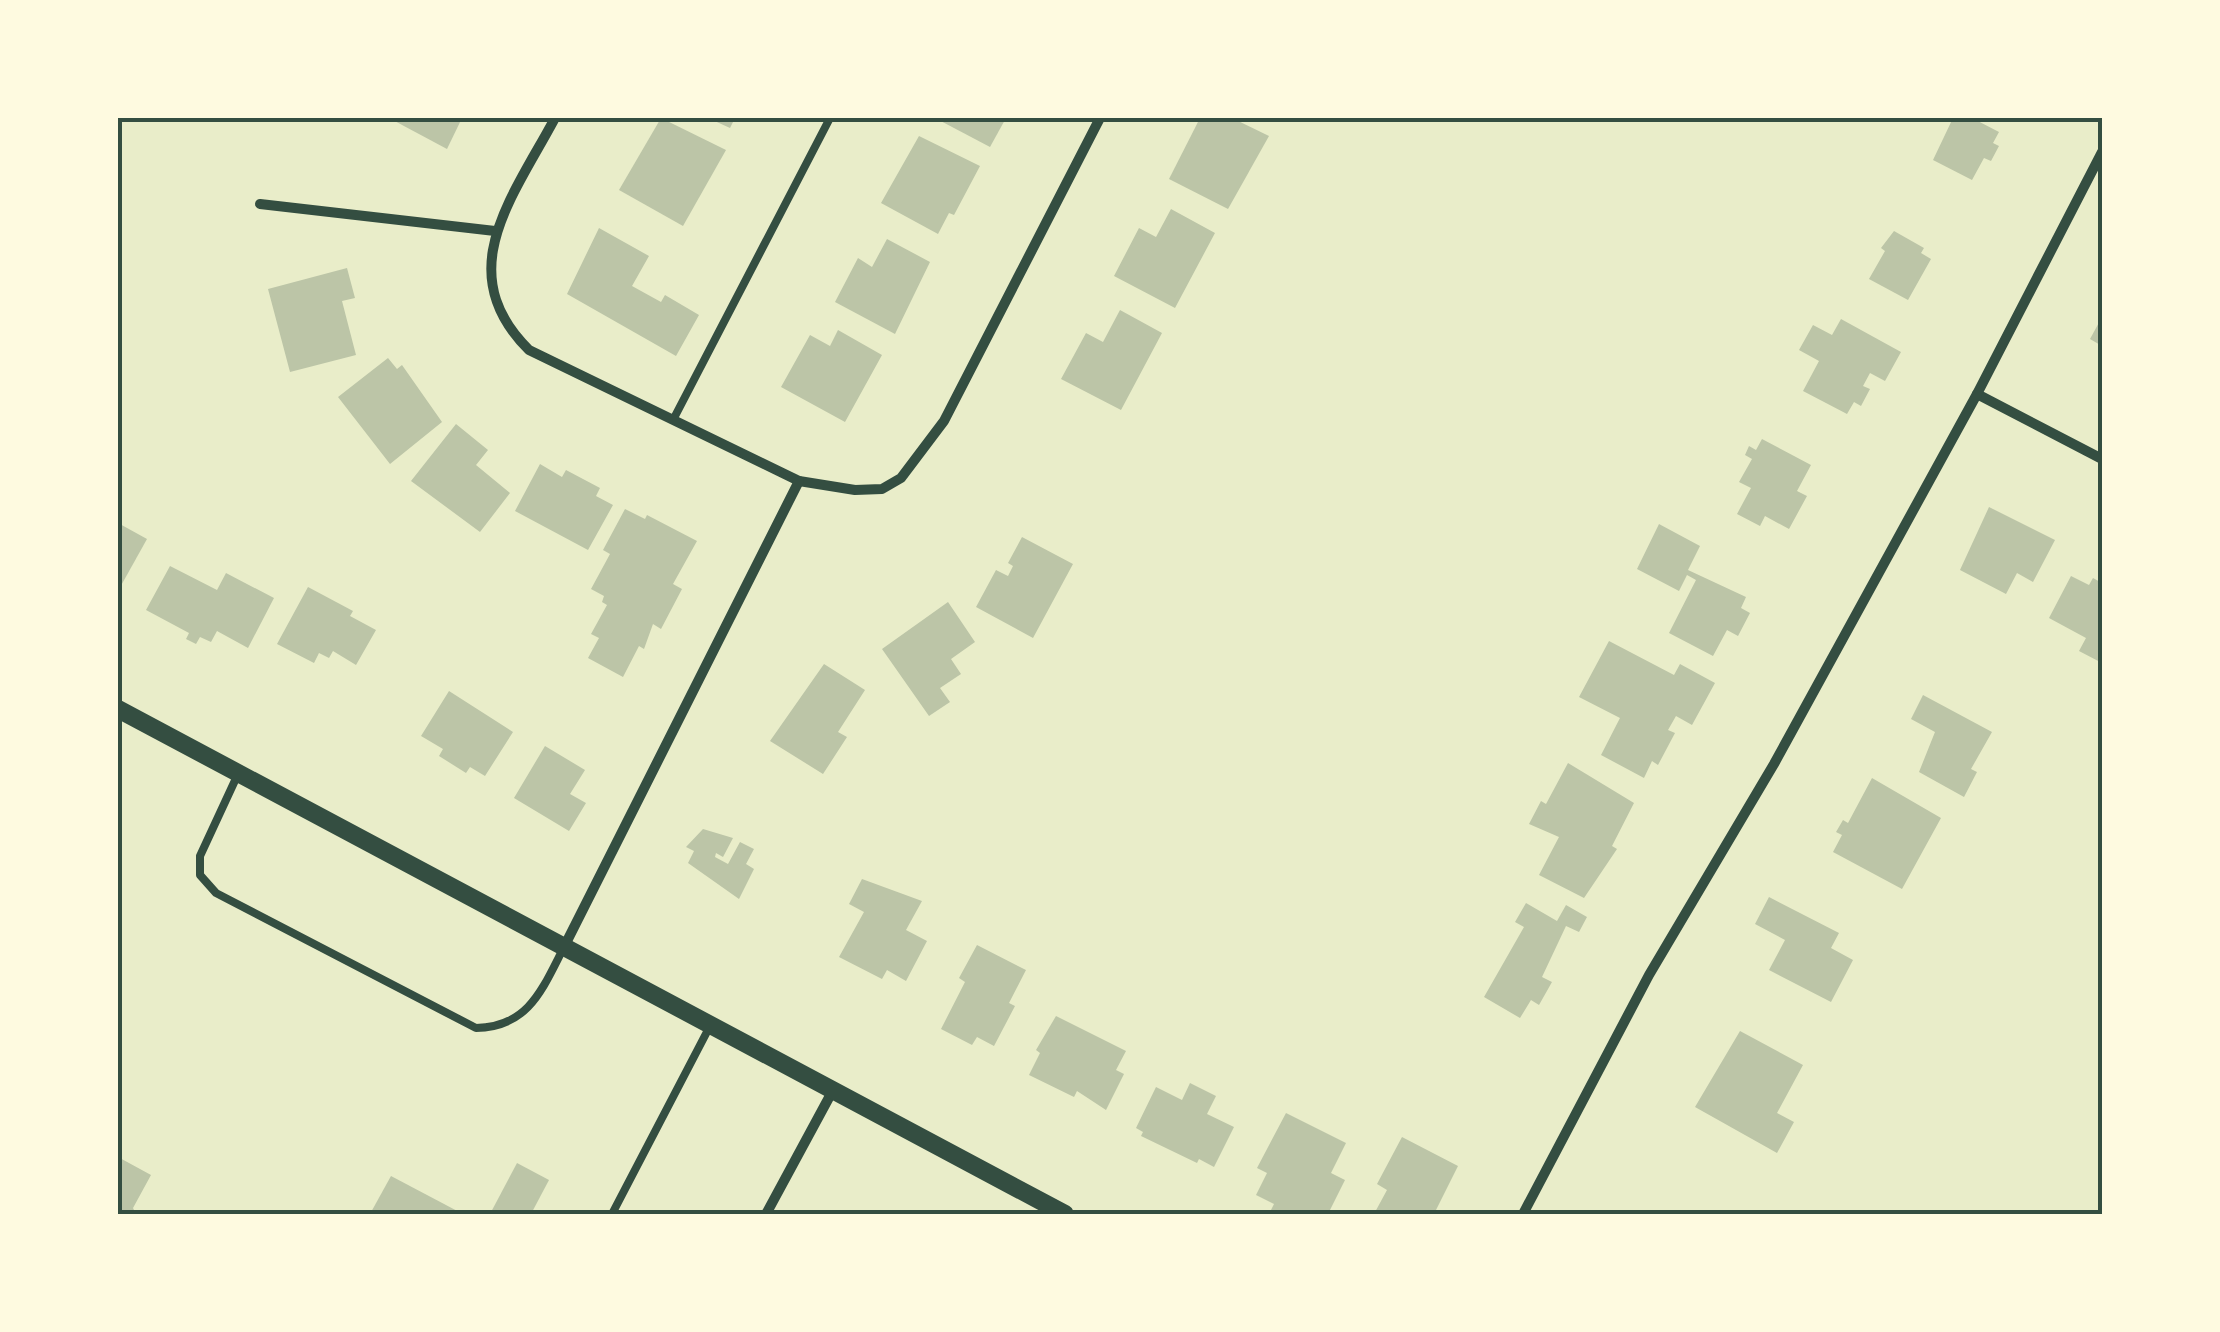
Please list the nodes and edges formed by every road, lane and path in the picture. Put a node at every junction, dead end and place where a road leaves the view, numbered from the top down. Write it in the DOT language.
graph roads {
  1 [pos="554,118"];
  2 [pos="830,118"];
  3 [pos="1100,118"];
  4 [pos="2102,152"];
  5 [pos="2097,174"];
  6 [pos="260,204"];
  7 [pos="495,231"];
  8 [pos="1977,394"];
  9 [pos="673,420"];
  10 [pos="2102,459"];
  11 [pos="800,481"];
  12 [pos="118,709"];
  13 [pos="238,774"];
  14 [pos="563,949"];
  15 [pos="710,1026"];
  16 [pos="832,1092"];
  17 [pos="612,1214"];
  18 [pos="766,1214"];
  19 [pos="1065,1214"];
  20 [pos="1523,1214"];
  1 -- 7 [label="street"];
  2 -- 9 [label="lane"];
  3 -- 11 [label="street"];
  4 -- 5 [label="street"];
  5 -- 8 [label="street"];
  6 -- 7 [label="street"];
  7 -- 9 [label="street"];
  8 -- 10 [label="street"];
  8 -- 20 [label="street"];
  9 -- 11 [label="street"];
  11 -- 14 [label="street"];
  12 -- 13 [label="street"];
  13 -- 14 [label="street"];
  13 -- 14 [label="lane"];
  14 -- 15 [label="street"];
  15 -- 16 [label="street"];
  15 -- 17 [label="lane"];
  16 -- 18 [label="street"];
  16 -- 19 [label="street"];
}
